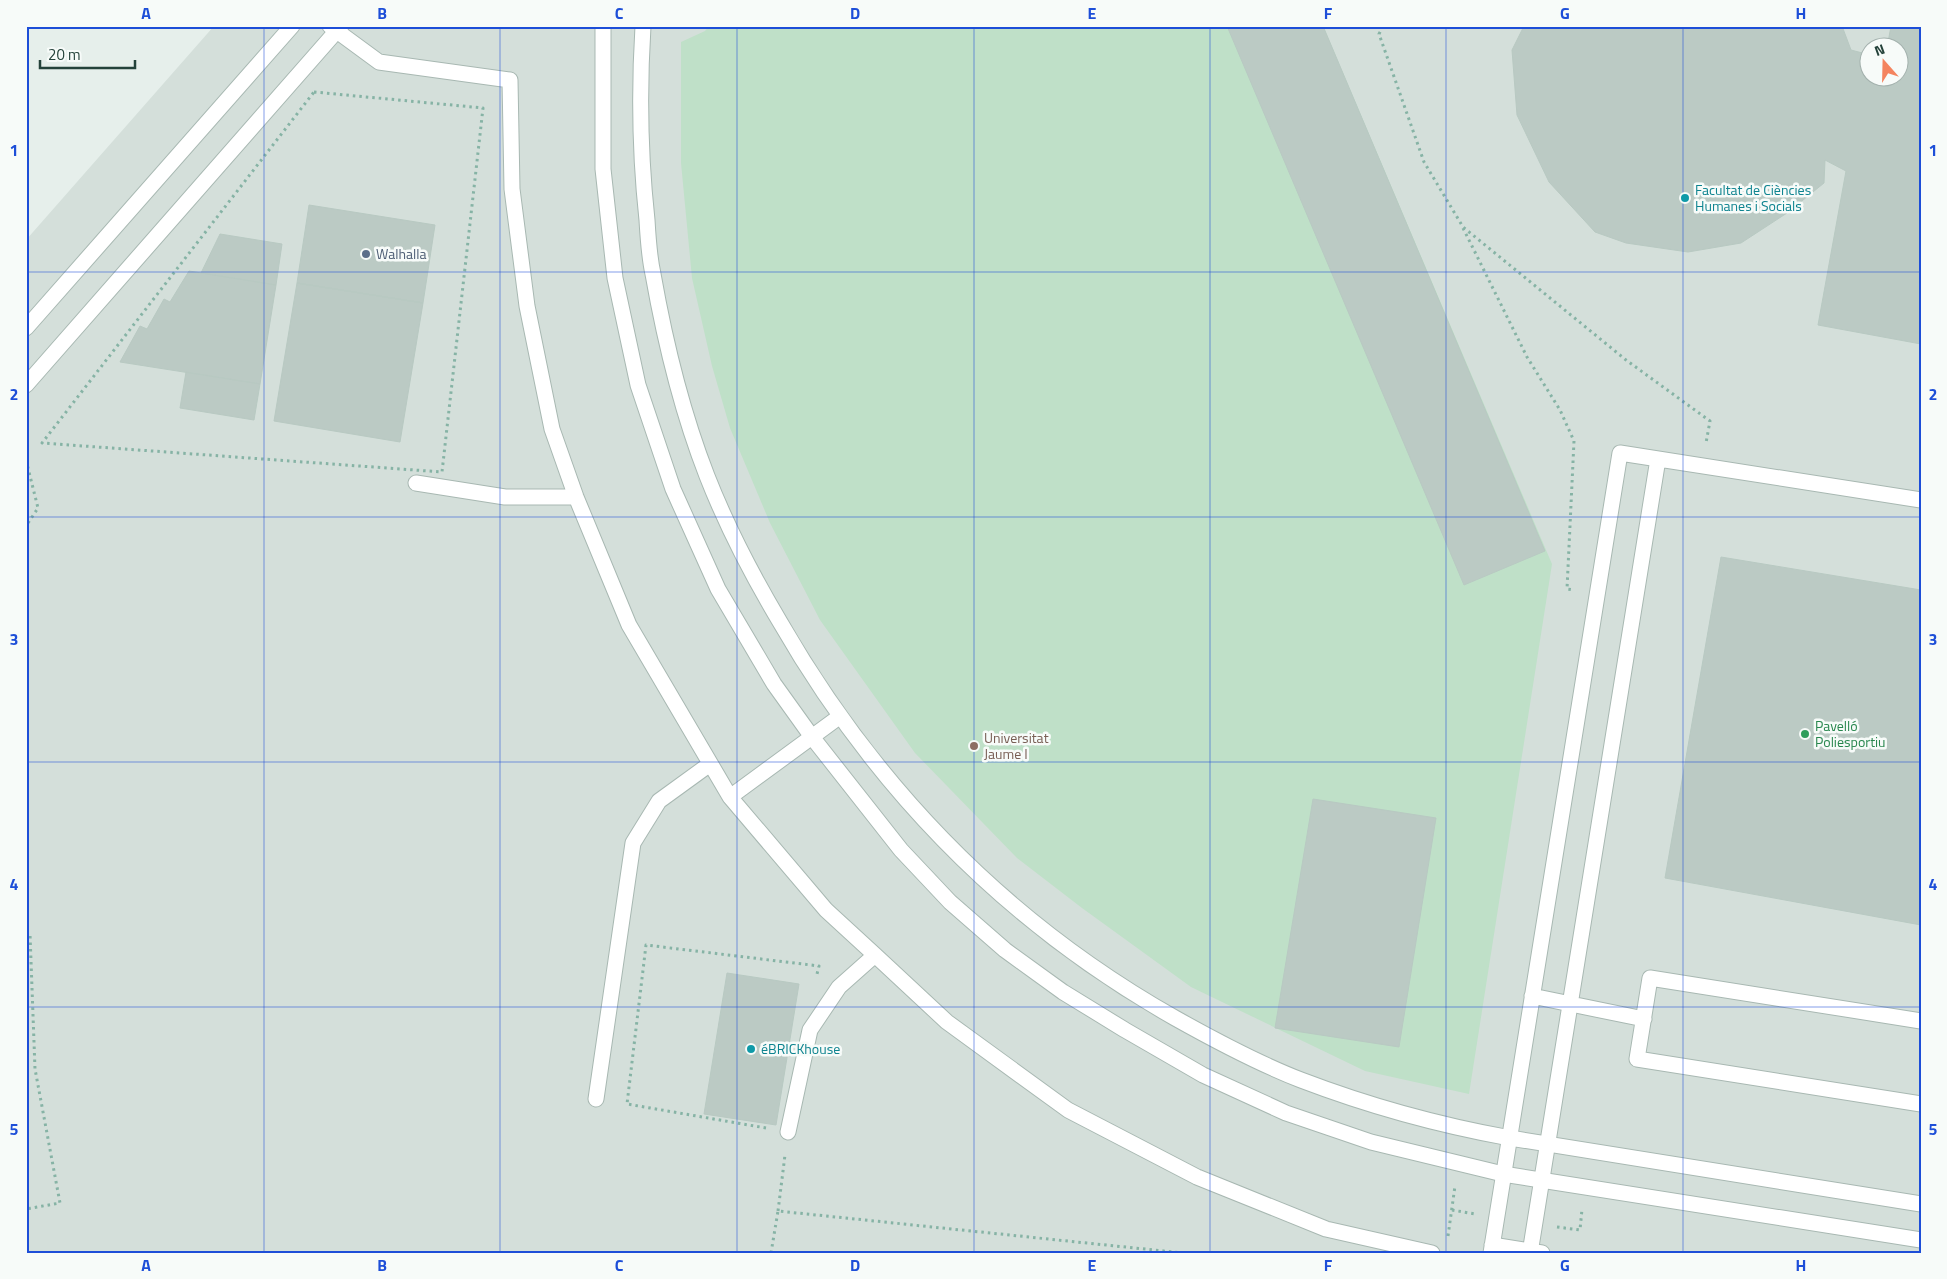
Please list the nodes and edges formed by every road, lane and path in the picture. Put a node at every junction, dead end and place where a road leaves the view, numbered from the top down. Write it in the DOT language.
graph roads {
  1 [pos="292,26"];
  2 [pos="603,26"];
  3 [pos="643,26"];
  4 [pos="1383,26"];
  5 [pos="336,28"];
  6 [pos="1463,227"];
  7 [pos="26,328"];
  8 [pos="26,385"];
  9 [pos="1658,459"];
  10 [pos="26,460"];
  11 [pos="1702,466"];
  12 [pos="442,472"];
  13 [pos="416,483"];
  14 [pos="576,497"];
  15 [pos="1921,500"];
  16 [pos="26,526"];
  17 [pos="1597,593"];
  18 [pos="839,717"];
  19 [pos="812,737"];
  20 [pos="710,764"];
  21 [pos="730,797"];
  22 [pos="26,932"];
  23 [pos="875,955"];
  24 [pos="817,975"];
  25 [pos="1532,996"];
  26 [pos="1571,1003"];
  27 [pos="1644,1019"];
  28 [pos="1921,1021"];
  29 [pos="596,1098"];
  30 [pos="1921,1104"];
  31 [pos="788,1132"];
  32 [pos="1510,1138"];
  33 [pos="1548,1144"];
  34 [pos="1504,1174"];
  35 [pos="1542,1180"];
  36 [pos="1921,1204"];
  37 [pos="26,1209"];
  38 [pos="778,1212"];
  39 [pos="1921,1240"];
  40 [pos="1492,1249"];
  41 [pos="1534,1252"];
  42 [pos="771,1253"];
  43 [pos="1183,1253"];
  44 [pos="1432,1253"];
  1 -- 7 [label="street"];
  2 -- 19 [label="street"];
  3 -- 18 [label="street"];
  4 -- 6 [label="path"];
  5 -- 8 [label="street"];
  5 -- 14 [label="street"];
  6 -- 11 [label="path"];
  6 -- 17 [label="path"];
  9 -- 11 [label="street"];
  9 -- 17 [label="street"];
  9 -- 26 [label="street"];
  10 -- 16 [label="path"];
  11 -- 15 [label="street"];
  12 -- 12 [label="path"];
  13 -- 14 [label="street"];
  14 -- 20 [label="street"];
  17 -- 25 [label="street"];
  18 -- 19 [label="street"];
  18 -- 32 [label="street"];
  19 -- 21 [label="street"];
  19 -- 34 [label="street"];
  20 -- 21 [label="street"];
  20 -- 29 [label="street"];
  21 -- 23 [label="street"];
  22 -- 37 [label="path"];
  23 -- 31 [label="street"];
  23 -- 44 [label="street"];
  24 -- 31 [label="path"];
  25 -- 26 [label="street"];
  25 -- 32 [label="street"];
  26 -- 27 [label="street"];
  26 -- 33 [label="street"];
  27 -- 28 [label="street"];
  27 -- 30 [label="street"];
  31 -- 38 [label="path"];
  32 -- 33 [label="street"];
  32 -- 34 [label="street"];
  33 -- 35 [label="street"];
  33 -- 36 [label="street"];
  34 -- 35 [label="street"];
  34 -- 40 [label="street"];
  35 -- 39 [label="street"];
  35 -- 41 [label="street"];
  38 -- 42 [label="path"];
  38 -- 43 [label="path"];
  40 -- 41 [label="street"];
}
